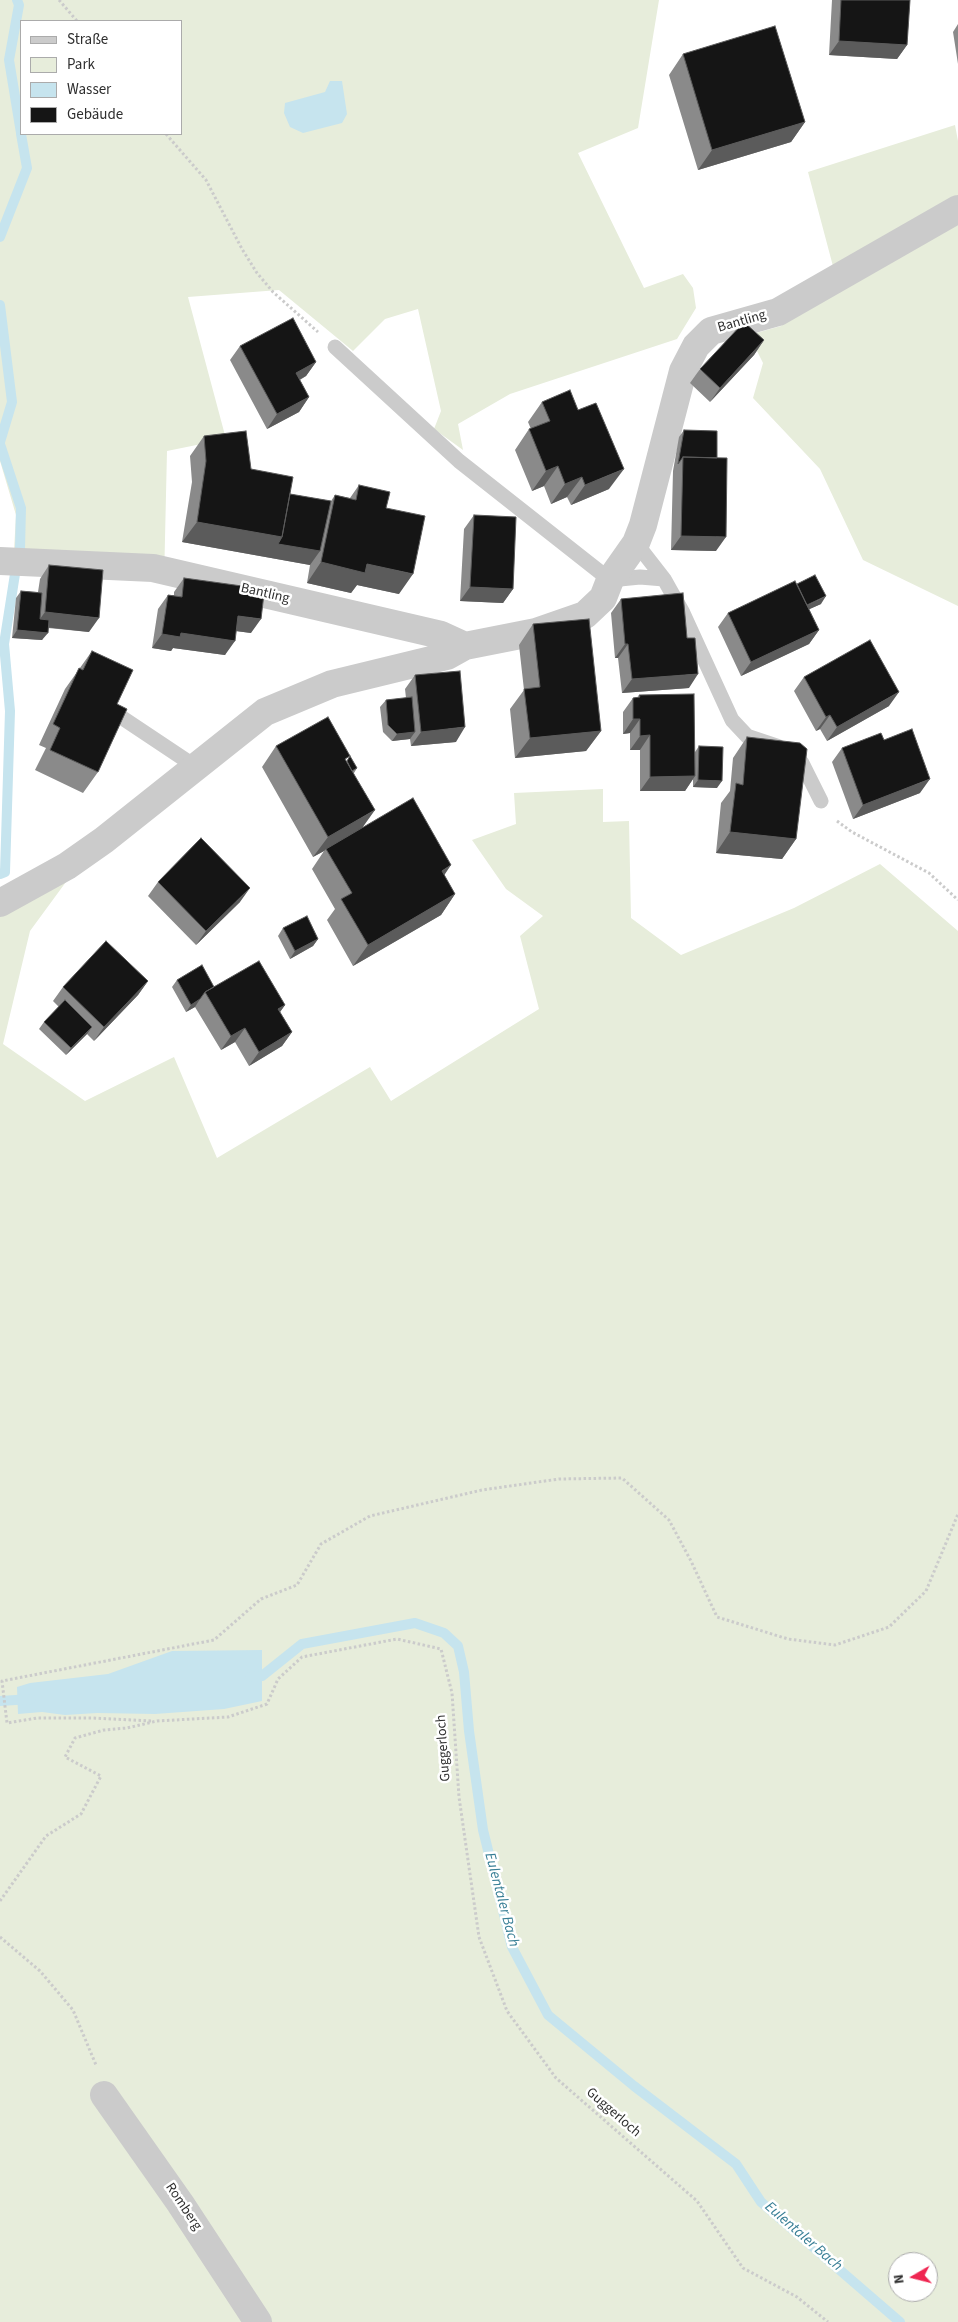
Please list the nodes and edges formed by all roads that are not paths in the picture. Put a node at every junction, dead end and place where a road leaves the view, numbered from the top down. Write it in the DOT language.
graph roads {
  1 [pos="958,209"];
  2 [pos="335,347"];
  3 [pos="636,543"];
  4 [pos="0,561"];
  5 [pos="664,579"];
  6 [pos="610,580"];
  7 [pos="465,646"];
  8 [pos="121,718"];
  9 [pos="196,767"];
  10 [pos="821,801"];
  11 [pos="0,904"];
  12 [pos="104,2095"];
  13 [pos="258,2322"];
  1 -- 3 [label="street, Bantling"];
  2 -- 6 [label="lane"];
  3 -- 5 [label="lane"];
  3 -- 6 [label="street, Bantling"];
  4 -- 7 [label="street, Bantling"];
  5 -- 6 [label="lane"];
  5 -- 10 [label="lane"];
  6 -- 7 [label="street, Bantling"];
  7 -- 9 [label="street, Bantling"];
  8 -- 9 [label="lane"];
  9 -- 11 [label="street, Bantling"];
  12 -- 13 [label="street, Romberg"];
}
